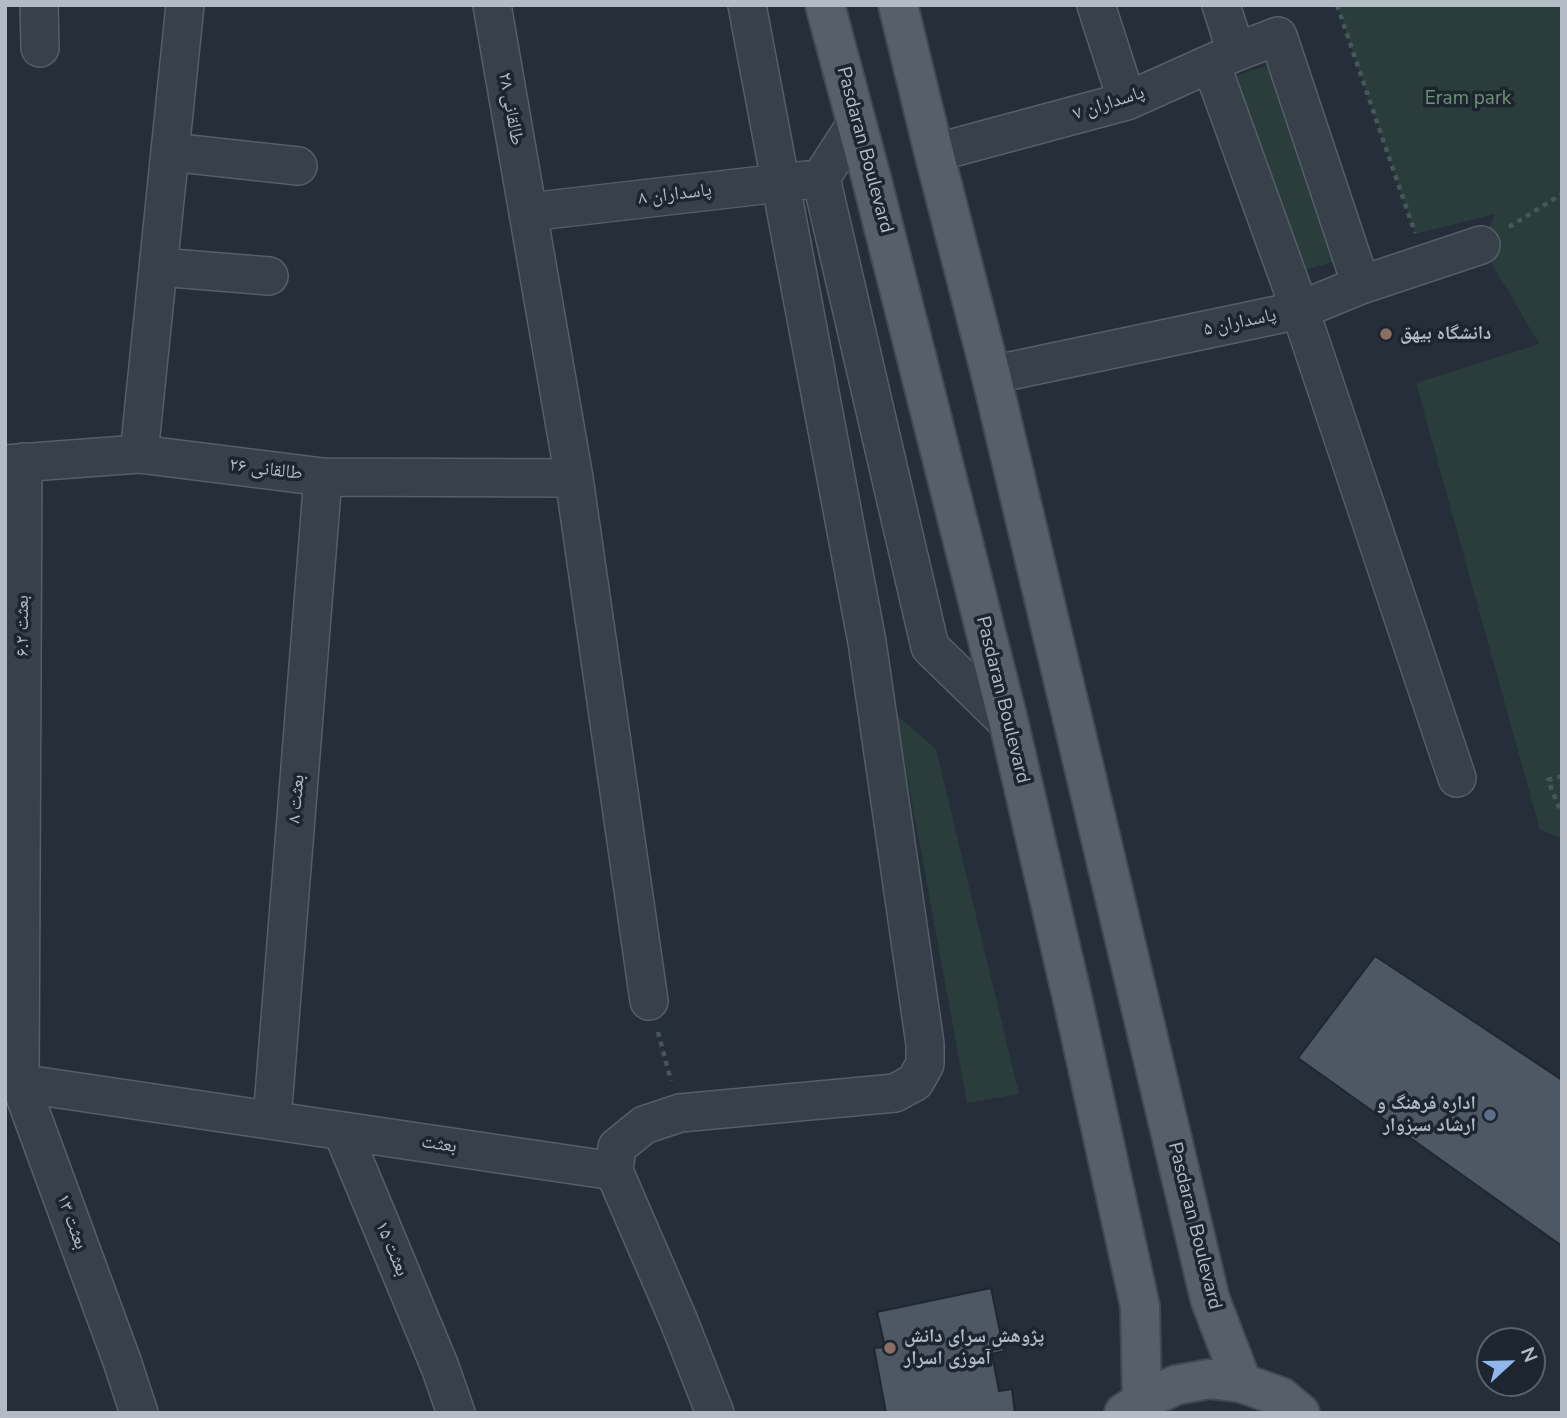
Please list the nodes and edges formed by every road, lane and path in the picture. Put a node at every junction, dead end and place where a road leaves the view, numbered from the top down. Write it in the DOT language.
graph roads {
  1 [pos="38,5"];
  2 [pos="185,5"];
  3 [pos="492,5"];
  4 [pos="747,5"];
  5 [pos="825,5"];
  6 [pos="898,5"];
  7 [pos="1096,5"];
  8 [pos="1222,5"];
  9 [pos="1337,5"];
  10 [pos="40,48"];
  11 [pos="1224,58"];
  12 [pos="1127,101"];
  13 [pos="856,121"];
  14 [pos="170,152"];
  15 [pos="934,153"];
  16 [pos="298,166"];
  17 [pos="821,178"];
  18 [pos="782,183"];
  19 [pos="1562,194"];
  20 [pos="528,212"];
  21 [pos="1415,234"];
  22 [pos="1481,245"];
  23 [pos="159,267"];
  24 [pos="269,276"];
  25 [pos="1362,285"];
  26 [pos="1300,310"];
  27 [pos="991,375"];
  28 [pos="139,454"];
  29 [pos="14,463"];
  30 [pos="323,477"];
  31 [pos="574,478"];
  32 [pos="1009,724"];
  33 [pos="1562,776"];
  34 [pos="1457,778"];
  35 [pos="1562,811"];
  36 [pos="649,1000"];
  37 [pos="13,1082"];
  38 [pos="680,1113"];
  39 [pos="272,1120"];
  40 [pos="342,1131"];
  41 [pos="614,1171"];
  42 [pos="1242,1383"];
  43 [pos="1133,1407"];
  44 [pos="139,1413"];
  45 [pos="456,1413"];
  46 [pos="715,1413"];
  47 [pos="1300,1413"];
  1 -- 10 [label="street"];
  2 -- 14 [label="street"];
  3 -- 20 [label="street, طالقانی ۲۸"];
  4 -- 18 [label="street"];
  5 -- 13 [label="main road, Pasdaran Boulevard"];
  6 -- 15 [label="main road, Pasdaran Boulevard"];
  7 -- 12 [label="street"];
  8 -- 11 [label="street"];
  9 -- 21 [label="path"];
  11 -- 12 [label="street, پاسداران ۷"];
  11 -- 25 [label="street, پاسداران ۷"];
  11 -- 26 [label="street"];
  12 -- 15 [label="street, پاسداران ۷"];
  13 -- 17 [label="street"];
  13 -- 32 [label="main road, Pasdaran Boulevard"];
  14 -- 16 [label="street"];
  14 -- 23 [label="street"];
  15 -- 27 [label="main road, Pasdaran Boulevard"];
  17 -- 18 [label="street, پاسداران ۸"];
  17 -- 32 [label="street"];
  18 -- 20 [label="street, پاسداران ۸"];
  18 -- 38 [label="street"];
  19 -- 22 [label="path"];
  20 -- 31 [label="street"];
  22 -- 25 [label="street, پاسداران ۵"];
  23 -- 24 [label="street"];
  23 -- 28 [label="street"];
  25 -- 26 [label="street, پاسداران ۵"];
  26 -- 27 [label="street, پاسداران ۵"];
  26 -- 34 [label="street"];
  27 -- 42 [label="main road, Pasdaran Boulevard"];
  28 -- 29 [label="street, طالقانی ۲۶"];
  28 -- 30 [label="street, طالقانی ۲۶"];
  29 -- 37 [label="street, بعثت ۶.۲"];
  30 -- 31 [label="street, طالقانی ۲۶"];
  30 -- 39 [label="street, بعثت ۸"];
  31 -- 36 [label="street"];
  32 -- 43 [label="main road, Pasdaran Boulevard"];
  33 -- 35 [label="path"];
  36 -- 38 [label="path"];
  37 -- 39 [label="street, بعثت"];
  37 -- 44 [label="street, بعثت ۱۳"];
  38 -- 41 [label="street"];
  39 -- 40 [label="street, بعثت"];
  40 -- 41 [label="street, بعثت"];
  40 -- 45 [label="street, بعثت ۱۵"];
  41 -- 46 [label="street"];
  42 -- 43 [label="main road"];
  42 -- 47 [label="main road"];
}
